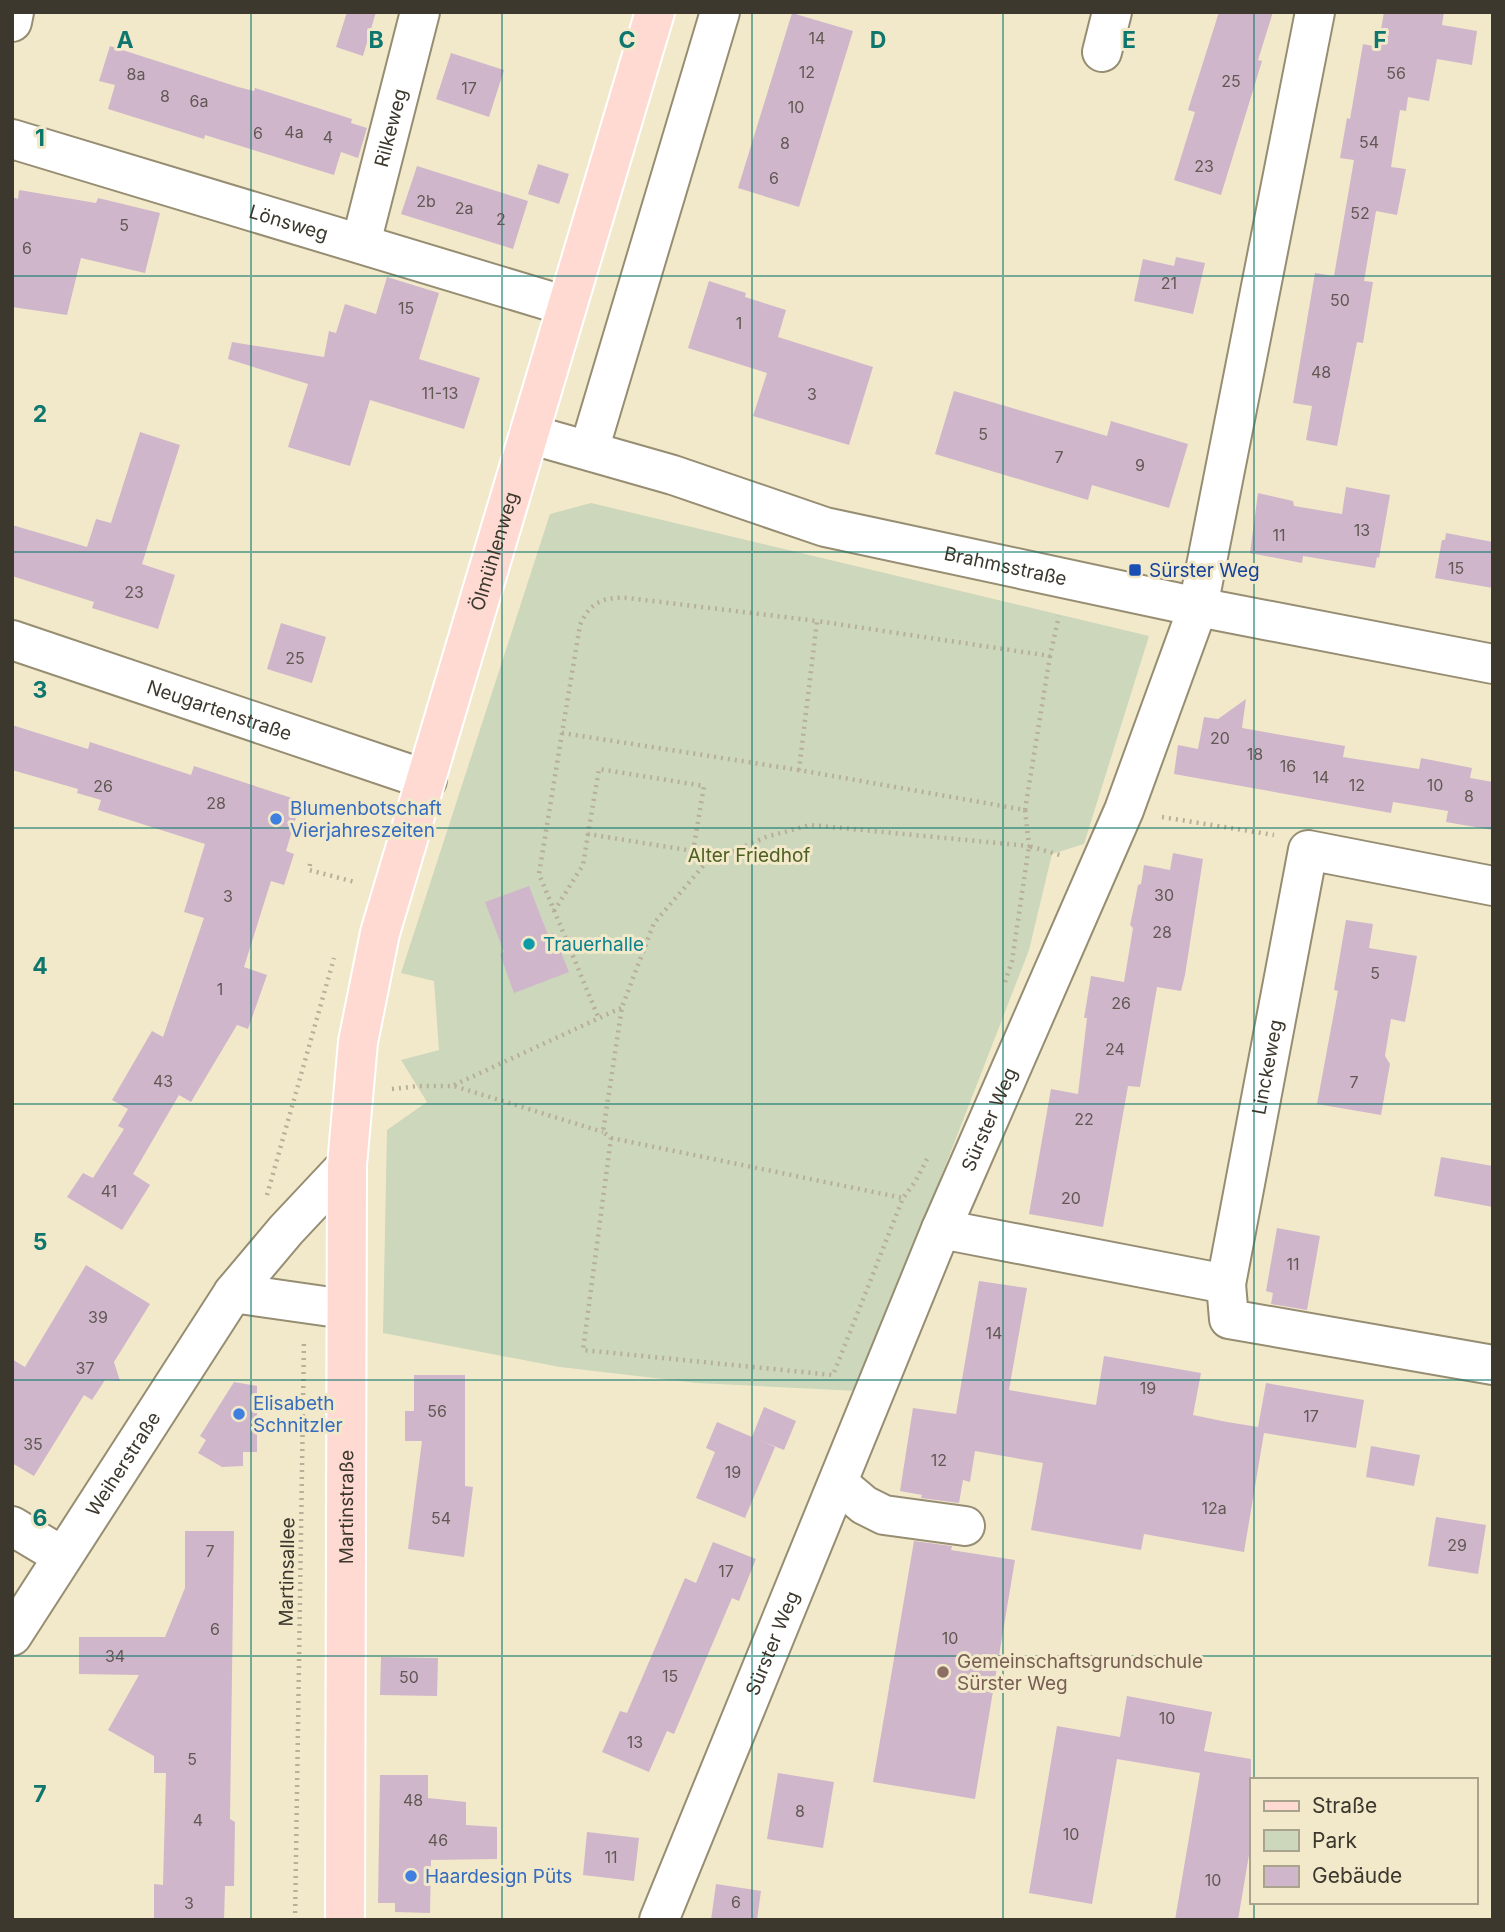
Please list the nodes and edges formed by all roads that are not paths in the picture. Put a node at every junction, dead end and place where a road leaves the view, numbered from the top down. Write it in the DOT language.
graph roads {
  1 [pos="14,12"];
  2 [pos="420,12"];
  3 [pos="655,12"];
  4 [pos="720,12"];
  5 [pos="1112,12"];
  6 [pos="1315,12"];
  7 [pos="12,22"];
  8 [pos="1102,52"];
  9 [pos="12,139"];
  10 [pos="361,243"];
  11 [pos="566,306"];
  12 [pos="529,434"];
  13 [pos="589,450"];
  14 [pos="1198,607"];
  15 [pos="12,640"];
  16 [pos="1493,664"];
  17 [pos="427,780"];
  18 [pos="1493,886"];
  19 [pos="353,1094"];
  20 [pos="347,1165"];
  21 [pos="941,1229"];
  22 [pos="1226,1284"];
  23 [pos="233,1293"];
  24 [pos="345,1309"];
  25 [pos="1493,1365"];
  26 [pos="838,1483"];
  27 [pos="12,1526"];
  28 [pos="965,1526"];
  29 [pos="62,1556"];
  30 [pos="12,1636"];
  31 [pos="345,1920"];
  32 [pos="659,1920"];
  1 -- 7 [label="street"];
  2 -- 10 [label="street, Rilkeweg"];
  3 -- 11 [label="main road, Ölmühlenweg"];
  4 -- 13 [label="street"];
  5 -- 8 [label="street"];
  6 -- 14 [label="street, Sürster Weg"];
  9 -- 10 [label="street, Lönsweg"];
  10 -- 11 [label="street, Lönsweg"];
  11 -- 12 [label="main road, Ölmühlenweg"];
  12 -- 13 [label="street, Brahmsstraße"];
  12 -- 17 [label="main road, Ölmühlenweg"];
  13 -- 14 [label="street, Brahmsstraße"];
  14 -- 16 [label="street, Brahmsstraße"];
  14 -- 21 [label="street, Sürster Weg"];
  15 -- 17 [label="street, Neugartenstraße"];
  17 -- 19 [label="main road, Ölmühlenweg"];
  18 -- 22 [label="street, Linckeweg"];
  19 -- 20 [label="main road, Martinstraße"];
  20 -- 23 [label="street, Weiherstraße"];
  20 -- 24 [label="main road, Martinstraße"];
  21 -- 22 [label="street"];
  21 -- 26 [label="street, Sürster Weg"];
  22 -- 25 [label="street, Linckeweg"];
  23 -- 24 [label="street"];
  23 -- 29 [label="street, Weiherstraße"];
  24 -- 31 [label="main road, Martinstraße"];
  26 -- 28 [label="street"];
  26 -- 32 [label="street, Sürster Weg"];
  27 -- 29 [label="street"];
  29 -- 30 [label="street, Weiherstraße"];
}
